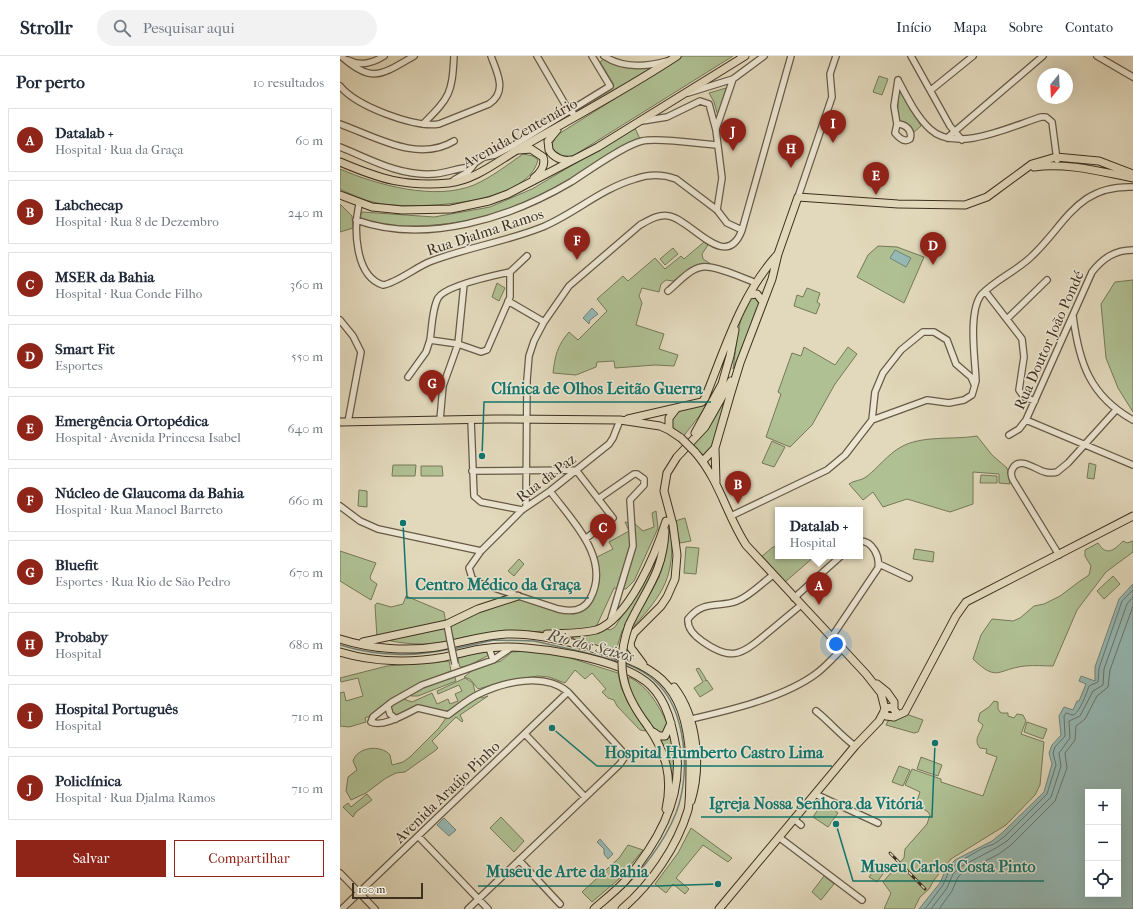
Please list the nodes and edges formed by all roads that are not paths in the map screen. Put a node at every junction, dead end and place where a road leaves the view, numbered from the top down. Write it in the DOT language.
graph roads {
  1 [pos="384,56"];
  2 [pos="414,56"];
  3 [pos="454,56"];
  4 [pos="491,56"];
  5 [pos="537,56"];
  6 [pos="592,56"];
  7 [pos="604,56"];
  8 [pos="745,56"];
  9 [pos="764,56"];
  10 [pos="791,56"];
  11 [pos="836,56"];
  12 [pos="911,56"];
  13 [pos="973,56"];
  14 [pos="1042,56"];
  15 [pos="1097,56"];
  16 [pos="341,57"];
  17 [pos="674,58"];
  18 [pos="1133,77"];
  19 [pos="733,79"];
  20 [pos="340,86"];
  21 [pos="932,90"];
  22 [pos="682,95"];
  23 [pos="570,112"];
  24 [pos="580,114"];
  25 [pos="640,121"];
  26 [pos="340,124"];
  27 [pos="423,124"];
  28 [pos="896,124"];
  29 [pos="560,126"];
  30 [pos="716,130"];
  31 [pos="954,132"];
  32 [pos="947,138"];
  33 [pos="962,140"];
  34 [pos="454,141"];
  35 [pos="717,145"];
  36 [pos="340,148"];
  37 [pos="517,150"];
  38 [pos="1056,157"];
  39 [pos="572,159"];
  40 [pos="340,162"];
  41 [pos="1059,166"];
  42 [pos="1117,166"];
  43 [pos="472,167"];
  44 [pos="1023,170"];
  45 [pos="1115,174"];
  46 [pos="1133,174"];
  47 [pos="1133,178"];
  48 [pos="450,183"];
  49 [pos="528,183"];
  50 [pos="1133,187"];
  51 [pos="340,195"];
  52 [pos="798,197"];
  53 [pos="359,204"];
  54 [pos="717,210"];
  55 [pos="356,220"];
  56 [pos="742,230"];
  57 [pos="1133,250"];
  58 [pos="778,254"];
  59 [pos="527,256"];
  60 [pos="510,272"];
  61 [pos="761,275"];
  62 [pos="772,279"];
  63 [pos="1047,280"];
  64 [pos="756,283"];
  65 [pos="464,284"];
  66 [pos="668,291"];
  67 [pos="985,291"];
  68 [pos="749,295"];
  69 [pos="508,301"];
  70 [pos="763,302"];
  71 [pos="739,316"];
  72 [pos="1072,316"];
  73 [pos="1007,319"];
  74 [pos="340,320"];
  75 [pos="544,322"];
  76 [pos="430,340"];
  77 [pos="458,344"];
  78 [pos="740,363"];
  79 [pos="975,364"];
  80 [pos="964,370"];
  81 [pos="408,377"];
  82 [pos="975,387"];
  83 [pos="1035,401"];
  84 [pos="676,409"];
  85 [pos="1116,410"];
  86 [pos="526,419"];
  87 [pos="440,420"];
  88 [pos="471,420"];
  89 [pos="620,420"];
  90 [pos="872,420"];
  91 [pos="1026,420"];
  92 [pos="1133,420"];
  93 [pos="340,422"];
  94 [pos="348,422"];
  95 [pos="669,430"];
  96 [pos="1010,435"];
  97 [pos="694,438"];
  98 [pos="1085,444"];
  99 [pos="715,448"];
  100 [pos="703,461"];
  101 [pos="1133,465"];
  102 [pos="526,470"];
  103 [pos="576,470"];
  104 [pos="472,471"];
  105 [pos="716,482"];
  106 [pos="550,491"];
  107 [pos="664,491"];
  108 [pos="598,499"];
  109 [pos="340,506"];
  110 [pos="524,508"];
  111 [pos="731,516"];
  112 [pos="1133,516"];
  113 [pos="666,522"];
  114 [pos="585,539"];
  115 [pos="863,542"];
  116 [pos="481,551"];
  117 [pos="1059,555"];
  118 [pos="838,559"];
  119 [pos="879,564"];
  120 [pos="773,575"];
  121 [pos="909,578"];
  122 [pos="506,592"];
  123 [pos="518,596"];
  124 [pos="794,598"];
  125 [pos="504,600"];
  126 [pos="801,605"];
  127 [pos="610,622"];
  128 [pos="446,624"];
  129 [pos="399,634"];
  130 [pos="536,635"];
  131 [pos="340,638"];
  132 [pos="831,638"];
  133 [pos="359,643"];
  134 [pos="513,647"];
  135 [pos="395,648"];
  136 [pos="489,648"];
  137 [pos="842,649"];
  138 [pos="340,652"];
  139 [pos="493,660"];
  140 [pos="645,666"];
  141 [pos="458,673"];
  142 [pos="866,674"];
  143 [pos="568,692"];
  144 [pos="387,709"];
  145 [pos="816,710"];
  146 [pos="885,710"];
  147 [pos="893,713"];
  148 [pos="396,719"];
  149 [pos="687,720"];
  150 [pos="879,721"];
  151 [pos="671,723"];
  152 [pos="648,727"];
  153 [pos="524,734"];
  154 [pos="855,746"];
  155 [pos="815,794"];
  156 [pos="585,797"];
  157 [pos="794,819"];
  158 [pos="878,823"];
  159 [pos="662,825"];
  160 [pos="801,825"];
  161 [pos="418,836"];
  162 [pos="780,838"];
  163 [pos="519,860"];
  164 [pos="340,873"];
  165 [pos="359,893"];
  166 [pos="638,895"];
  167 [pos="478,899"];
  168 [pos="862,900"];
  169 [pos="560,904"];
  170 [pos="342,909"];
  171 [pos="375,909"];
  172 [pos="468,909"];
  173 [pos="488,909"];
  174 [pos="594,909"];
  175 [pos="615,909"];
  176 [pos="622,909"];
  177 [pos="720,909"];
  1 -- 16 [label="street"];
  2 -- 16 [label="street"];
  3 -- 27 [label="street"];
  4 -- 27 [label="street"];
  5 -- 23 [label="street"];
  6 -- 23 [label="street"];
  7 -- 17 [label="street"];
  8 -- 22 [label="main road"];
  9 -- 19 [label="street"];
  10 -- 56 [label="street"];
  11 -- 52 [label="street"];
  12 -- 21 [label="street"];
  13 -- 21 [label="street"];
  14 -- 31 [label="street"];
  15 -- 18 [label="street"];
  17 -- 24 [label="main road, Avenida Centenário"];
  19 -- 22 [label="street"];
  19 -- 30 [label="street"];
  20 -- 27 [label="street"];
  21 -- 31 [label="street"];
  22 -- 25 [label="main road"];
  23 -- 24 [label="street"];
  23 -- 43 [label="street"];
  24 -- 29 [label="main road, Avenida Centenário"];
  25 -- 30 [label="street"];
  25 -- 39 [label="main road"];
  26 -- 34 [label="street"];
  28 -- 32 [label="street"];
  29 -- 37 [label="main road, Avenida Centenário"];
  29 -- 39 [label="main road"];
  30 -- 35 [label="street"];
  31 -- 32 [label="street"];
  31 -- 33 [label="street"];
  32 -- 33 [label="street"];
  33 -- 38 [label="street"];
  35 -- 54 [label="street"];
  35 -- 55 [label="street"];
  36 -- 43 [label="street"];
  37 -- 48 [label="main road, Avenida Centenário"];
  37 -- 49 [label="main road"];
  38 -- 41 [label="street"];
  38 -- 42 [label="main road"];
  38 -- 44 [label="main road"];
  39 -- 49 [label="main road"];
  40 -- 48 [label="main road, Avenida Centenário"];
  41 -- 44 [label="main road"];
  41 -- 45 [label="main road"];
  42 -- 45 [label="main road"];
  42 -- 46 [label="main road"];
  43 -- 48 [label="street"];
  44 -- 52 [label="main road"];
  45 -- 47 [label="main road"];
  49 -- 53 [label="main road"];
  50 -- 67 [label="street"];
  51 -- 53 [label="main road"];
  52 -- 58 [label="main road"];
  53 -- 55 [label="street, Rua Djalma Ramos"];
  54 -- 55 [label="street, Rua Djalma Ramos"];
  54 -- 56 [label="street, Rua Djalma Ramos"];
  56 -- 75 [label="street"];
  57 -- 72 [label="street, Rua Doutor João Pondé"];
  58 -- 61 [label="main road"];
  58 -- 62 [label="main road"];
  59 -- 60 [label="street"];
  60 -- 65 [label="street"];
  60 -- 69 [label="street"];
  61 -- 62 [label="main road"];
  61 -- 64 [label="main road"];
  62 -- 70 [label="main road"];
  63 -- 73 [label="street"];
  64 -- 66 [label="street"];
  64 -- 68 [label="main road"];
  65 -- 76 [label="street"];
  65 -- 77 [label="street"];
  67 -- 73 [label="street"];
  67 -- 79 [label="street"];
  68 -- 70 [label="main road"];
  68 -- 71 [label="main road"];
  69 -- 75 [label="street"];
  69 -- 77 [label="street"];
  70 -- 78 [label="main road"];
  71 -- 84 [label="main road"];
  71 -- 97 [label="main road"];
  72 -- 83 [label="street, Rua Doutor João Pondé"];
  72 -- 85 [label="street"];
  73 -- 83 [label="street"];
  74 -- 94 [label="street"];
  75 -- 86 [label="street"];
  76 -- 77 [label="street"];
  76 -- 81 [label="street"];
  77 -- 87 [label="street"];
  78 -- 97 [label="main road"];
  78 -- 99 [label="main road"];
  79 -- 80 [label="street"];
  79 -- 82 [label="street"];
  80 -- 82 [label="street"];
  80 -- 90 [label="street"];
  82 -- 90 [label="street"];
  83 -- 91 [label="street, Rua Doutor João Pondé"];
  84 -- 89 [label="main road"];
  84 -- 95 [label="main road"];
  85 -- 92 [label="street"];
  85 -- 98 [label="street"];
  86 -- 88 [label="main road"];
  86 -- 89 [label="main road"];
  86 -- 102 [label="street"];
  87 -- 88 [label="main road"];
  87 -- 94 [label="main road"];
  88 -- 104 [label="street"];
  89 -- 95 [label="main road"];
  89 -- 103 [label="street, Rua da Paz"];
  90 -- 111 [label="street"];
  91 -- 96 [label="street, Rua Doutor João Pondé"];
  91 -- 98 [label="street"];
  93 -- 94 [label="main road"];
  95 -- 100 [label="main road, bridge"];
  97 -- 107 [label="main road"];
  98 -- 101 [label="street"];
  98 -- 117 [label="street"];
  99 -- 100 [label="main road"];
  99 -- 105 [label="main road"];
  100 -- 105 [label="main road"];
  102 -- 103 [label="street"];
  102 -- 104 [label="street"];
  102 -- 110 [label="street"];
  103 -- 106 [label="street, Rua da Paz"];
  103 -- 108 [label="street"];
  104 -- 110 [label="street"];
  105 -- 111 [label="main road"];
  106 -- 110 [label="street, Rua da Paz"];
  106 -- 114 [label="street"];
  107 -- 113 [label="main road"];
  107 -- 140 [label="main road"];
  108 -- 114 [label="street"];
  108 -- 127 [label="street"];
  109 -- 116 [label="street"];
  110 -- 116 [label="street, Rua da Paz"];
  111 -- 120 [label="main road"];
  112 -- 117 [label="main road"];
  113 -- 127 [label="main road"];
  113 -- 152 [label="main road, bridge"];
  114 -- 123 [label="street"];
  115 -- 119 [label="street"];
  116 -- 122 [label="street, Rua da Paz"];
  117 -- 147 [label="main road"];
  118 -- 124 [label="street"];
  119 -- 121 [label="street"];
  119 -- 132 [label="street"];
  120 -- 124 [label="main road"];
  120 -- 126 [label="street"];
  122 -- 123 [label="street"];
  122 -- 125 [label="main road"];
  123 -- 125 [label="main road"];
  124 -- 126 [label="main road"];
  125 -- 128 [label="main road"];
  126 -- 132 [label="main road"];
  127 -- 130 [label="main road"];
  128 -- 129 [label="main road"];
  128 -- 141 [label="street, bridge"];
  129 -- 133 [label="main road"];
  129 -- 135 [label="main road"];
  130 -- 135 [label="main road"];
  130 -- 140 [label="main road"];
  131 -- 133 [label="main road"];
  132 -- 137 [label="main road"];
  133 -- 135 [label="main road"];
  134 -- 136 [label="main road"];
  134 -- 139 [label="street"];
  134 -- 151 [label="main road"];
  136 -- 138 [label="main road"];
  136 -- 139 [label="street"];
  137 -- 142 [label="main road"];
  137 -- 149 [label="street"];
  139 -- 141 [label="street"];
  140 -- 149 [label="main road"];
  140 -- 149 [label="main road"];
  141 -- 144 [label="street"];
  142 -- 146 [label="main road"];
  142 -- 147 [label="main road"];
  143 -- 148 [label="street"];
  143 -- 153 [label="street, Avenida Araújo Pinho"];
  143 -- 156 [label="street"];
  144 -- 148 [label="street"];
  144 -- 148 [label="street"];
  145 -- 154 [label="street"];
  146 -- 147 [label="main road"];
  146 -- 150 [label="main road"];
  147 -- 150 [label="main road"];
  149 -- 166 [label="main road"];
  150 -- 154 [label="main road"];
  151 -- 152 [label="main road"];
  151 -- 159 [label="main road"];
  152 -- 159 [label="main road"];
  153 -- 156 [label="street"];
  153 -- 161 [label="street, Avenida Araújo Pinho"];
  154 -- 155 [label="main road"];
  155 -- 157 [label="main road"];
  155 -- 158 [label="street"];
  156 -- 163 [label="street"];
  157 -- 160 [label="street"];
  157 -- 162 [label="main road"];
  159 -- 174 [label="main road"];
  161 -- 165 [label="street, Avenida Araújo Pinho"];
  161 -- 167 [label="street"];
  162 -- 168 [label="street"];
  162 -- 177 [label="main road"];
  163 -- 167 [label="street"];
  163 -- 169 [label="street"];
  164 -- 165 [label="street"];
  165 -- 170 [label="street, Avenida Araújo Pinho"];
  165 -- 171 [label="street"];
  166 -- 175 [label="main road"];
  166 -- 176 [label="main road"];
  167 -- 172 [label="street"];
  167 -- 173 [label="street"];
}
